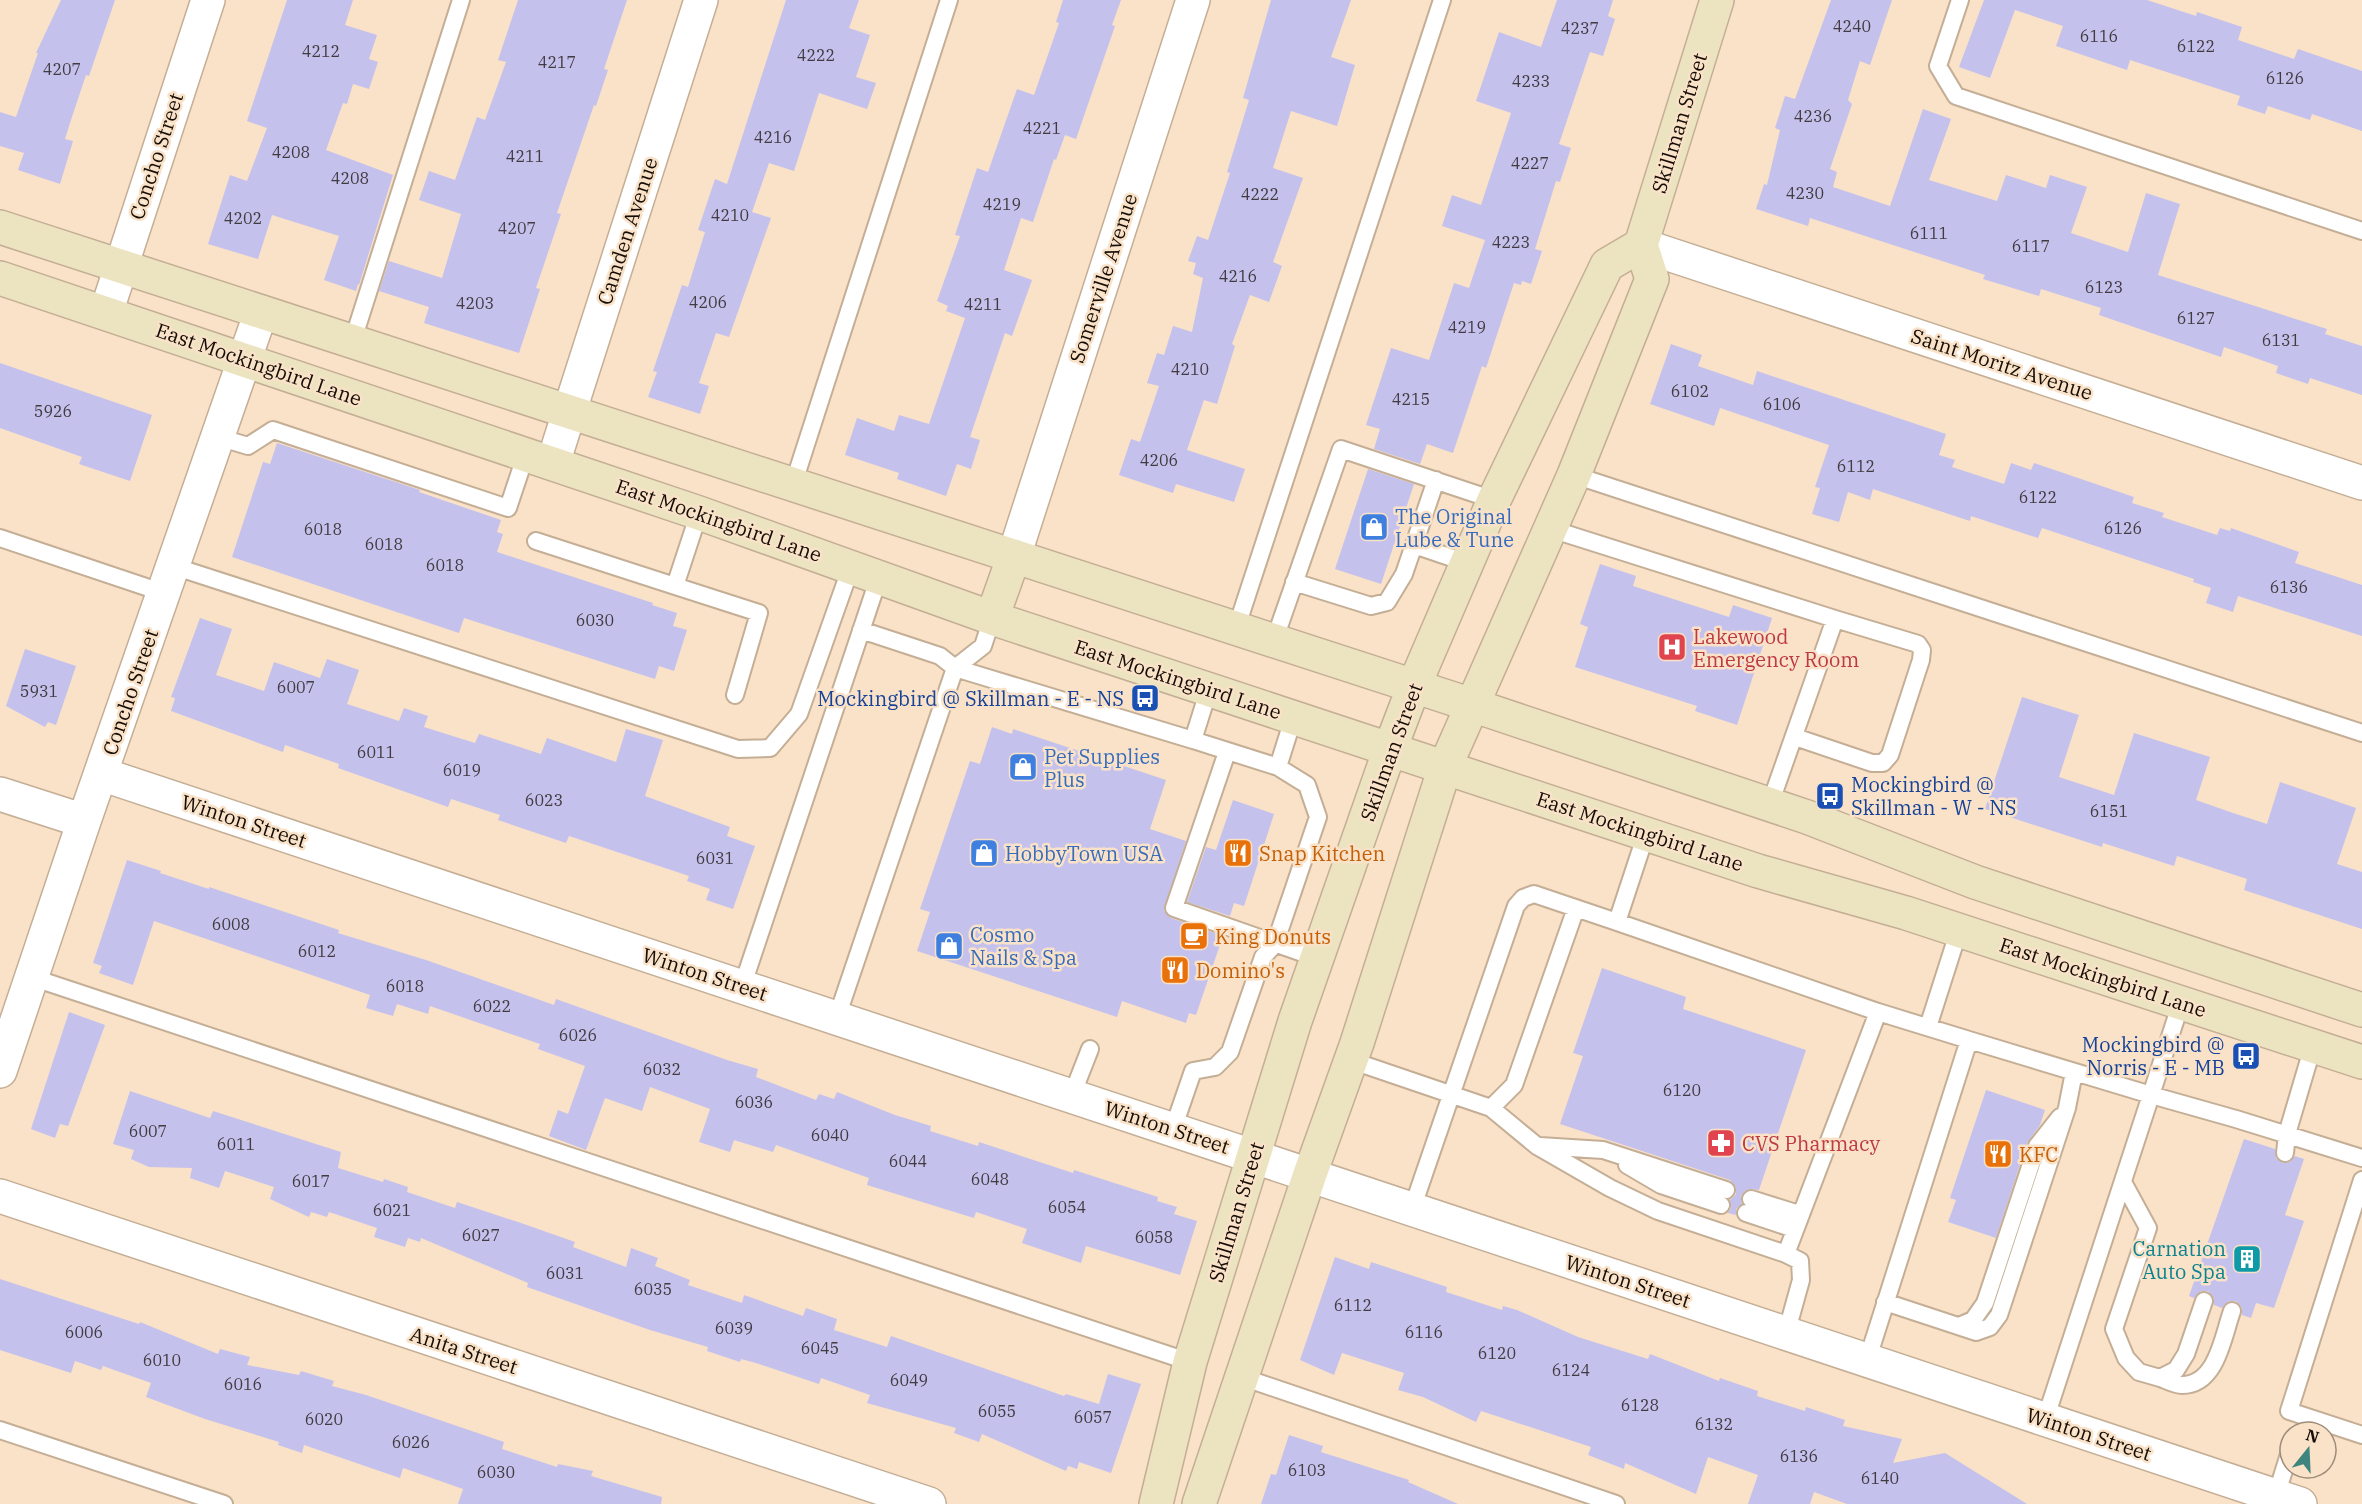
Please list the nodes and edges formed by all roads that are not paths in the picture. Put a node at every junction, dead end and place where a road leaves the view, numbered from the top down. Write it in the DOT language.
graph roads {
  1 [pos="208,0"];
  2 [pos="461,0"];
  3 [pos="702,0"];
  4 [pos="949,0"];
  5 [pos="1193,0"];
  6 [pos="1442,0"];
  7 [pos="1717,0"];
  8 [pos="1960,0"];
  9 [pos="0,227"];
  10 [pos="2362,231"];
  11 [pos="1641,245"];
  12 [pos="120,266"];
  13 [pos="0,278"];
  14 [pos="261,312"];
  15 [pos="106,313"];
  16 [pos="352,343"];
  17 [pos="244,359"];
  18 [pos="569,413"];
  19 [pos="218,437"];
  20 [pos="539,458"];
  21 [pos="1574,476"];
  22 [pos="1436,480"];
  23 [pos="2362,483"];
  24 [pos="793,485"];
  25 [pos="1494,500"];
  26 [pos="699,513"];
  27 [pos="1551,529"];
  28 [pos="0,538"];
  29 [pos="536,541"];
  30 [pos="1414,545"];
  31 [pos="1014,556"];
  32 [pos="1467,563"];
  33 [pos="865,572"];
  34 [pos="169,579"];
  35 [pos="1294,582"];
  36 [pos="675,586"];
  37 [pos="992,618"];
  38 [pos="1835,619"];
  39 [pos="1236,629"];
  40 [pos="861,630"];
  41 [pos="1274,641"];
  42 [pos="955,668"];
  43 [pos="1414,686"];
  44 [pos="1209,689"];
  45 [pos="735,695"];
  46 [pos="1472,705"];
  47 [pos="1294,717"];
  48 [pos="2362,733"];
  49 [pos="1795,737"];
  50 [pos="1193,740"];
  51 [pos="1390,749"];
  52 [pos="1227,752"];
  53 [pos="1445,767"];
  54 [pos="1278,768"];
  55 [pos="101,774"];
  56 [pos="0,794"];
  57 [pos="1770,804"];
  58 [pos="84,821"];
  59 [pos="1646,834"];
  60 [pos="1975,882"];
  61 [pos="1576,908"];
  62 [pos="1617,922"];
  63 [pos="1959,930"];
  64 [pos="1275,944"];
  65 [pos="1317,958"];
  66 [pos="31,977"];
  67 [pos="742,987"];
  68 [pos="2328,999"];
  69 [pos="2181,1003"];
  70 [pos="2362,1010"];
  71 [pos="1878,1012"];
  72 [pos="837,1017"];
  73 [pos="1928,1027"];
  74 [pos="1969,1040"];
  75 [pos="2313,1046"];
  76 [pos="1089,1049"];
  77 [pos="2,1058"];
  78 [pos="1350,1060"];
  79 [pos="2362,1062"];
  80 [pos="2074,1072"];
  81 [pos="1453,1094"];
  82 [pos="1071,1095"];
  83 [pos="2151,1095"];
  84 [pos="1491,1108"];
  85 [pos="1173,1130"];
  86 [pos="2287,1134"];
  87 [pos="1537,1146"];
  88 [pos="2285,1153"];
  89 [pos="1253,1156"];
  90 [pos="2362,1158"];
  91 [pos="1310,1174"];
  92 [pos="2362,1180"];
  93 [pos="2123,1182"];
  94 [pos="0,1196"];
  95 [pos="1723,1198"];
  96 [pos="1748,1206"];
  97 [pos="1412,1209"];
  98 [pos="1797,1222"];
  99 [pos="1786,1254"];
  100 [pos="2204,1301"];
  101 [pos="1885,1302"];
  102 [pos="2232,1311"];
  103 [pos="1786,1334"];
  104 [pos="1867,1360"];
  105 [pos="1190,1362"];
  106 [pos="1242,1377"];
  107 [pos="2160,1378"];
  108 [pos="2302,1416"];
  109 [pos="2045,1420"];
  110 [pos="2300,1420"];
  111 [pos="0,1430"];
  112 [pos="2362,1435"];
  113 [pos="2289,1480"];
  114 [pos="2288,1500"];
  115 [pos="224,1504"];
  116 [pos="929,1504"];
  117 [pos="1156,1504"];
  118 [pos="1199,1504"];
  119 [pos="1616,1504"];
  1 -- 12 [label="street, Concho Street"];
  2 -- 16 [label="lane"];
  3 -- 18 [label="street, Camden Avenue"];
  4 -- 24 [label="lane"];
  5 -- 31 [label="street, Somerville Avenue"];
  6 -- 39 [label="lane"];
  7 -- 11 [label="main road, Skillman Street"];
  8 -- 10 [label="lane"];
  9 -- 12 [label="main road"];
  11 -- 21 [label="main road"];
  11 -- 23 [label="street, Saint Moritz Avenue"];
  11 -- 25 [label="main road, Skillman Street"];
  12 -- 14 [label="main road"];
  12 -- 15 [label="street, Concho Street"];
  13 -- 15 [label="main road, East Mockingbird Lane"];
  14 -- 16 [label="main road"];
  14 -- 17 [label="street, Concho Street"];
  15 -- 17 [label="main road, East Mockingbird Lane"];
  16 -- 18 [label="main road"];
  17 -- 19 [label="street, Concho Street"];
  17 -- 20 [label="main road, East Mockingbird Lane"];
  18 -- 20 [label="street, Camden Avenue"];
  18 -- 24 [label="main road"];
  19 -- 20 [label="lane"];
  19 -- 34 [label="street, Concho Street"];
  20 -- 26 [label="main road, East Mockingbird Lane"];
  21 -- 27 [label="main road"];
  21 -- 48 [label="lane"];
  22 -- 25 [label="lane"];
  22 -- 30 [label="lane"];
  22 -- 35 [label="lane"];
  24 -- 31 [label="main road"];
  25 -- 32 [label="main road, Skillman Street"];
  26 -- 33 [label="main road, East Mockingbird Lane"];
  26 -- 36 [label="lane"];
  27 -- 38 [label="lane"];
  27 -- 46 [label="main road"];
  28 -- 34 [label="lane"];
  29 -- 36 [label="lane"];
  30 -- 32 [label="lane"];
  30 -- 35 [label="lane"];
  31 -- 37 [label="main road"];
  31 -- 39 [label="main road"];
  32 -- 43 [label="main road, Skillman Street"];
  33 -- 34 [label="lane"];
  33 -- 37 [label="main road, East Mockingbird Lane"];
  33 -- 40 [label="lane"];
  34 -- 55 [label="street, Concho Street"];
  35 -- 41 [label="lane"];
  36 -- 45 [label="lane"];
  37 -- 42 [label="lane"];
  37 -- 44 [label="main road, East Mockingbird Lane"];
  38 -- 49 [label="lane"];
  38 -- 49 [label="lane"];
  39 -- 41 [label="main road"];
  40 -- 42 [label="lane"];
  40 -- 67 [label="lane"];
  41 -- 43 [label="main road"];
  42 -- 50 [label="lane"];
  42 -- 72 [label="lane"];
  43 -- 46 [label="main road"];
  43 -- 51 [label="main road, Skillman Street"];
  44 -- 47 [label="main road, East Mockingbird Lane"];
  44 -- 50 [label="lane"];
  46 -- 53 [label="main road"];
  46 -- 57 [label="main road"];
  47 -- 51 [label="main road, East Mockingbird Lane"];
  47 -- 54 [label="lane"];
  49 -- 57 [label="lane"];
  50 -- 52 [label="lane"];
  51 -- 53 [label="main road, East Mockingbird Lane"];
  51 -- 65 [label="main road, Skillman Street"];
  52 -- 54 [label="lane"];
  52 -- 64 [label="lane"];
  53 -- 59 [label="main road, East Mockingbird Lane"];
  53 -- 78 [label="main road"];
  54 -- 64 [label="lane"];
  55 -- 58 [label="street, Concho Street"];
  55 -- 67 [label="street, Winton Street"];
  56 -- 58 [label="street"];
  57 -- 60 [label="main road"];
  58 -- 66 [label="street, Concho Street"];
  59 -- 62 [label="lane"];
  59 -- 63 [label="main road, East Mockingbird Lane"];
  60 -- 63 [label="main road"];
  60 -- 68 [label="main road"];
  61 -- 62 [label="lane"];
  61 -- 81 [label="lane"];
  61 -- 84 [label="lane"];
  62 -- 71 [label="lane"];
  63 -- 69 [label="main road, East Mockingbird Lane"];
  63 -- 73 [label="lane"];
  64 -- 65 [label="lane"];
  64 -- 85 [label="lane"];
  65 -- 89 [label="main road, Skillman Street"];
  66 -- 77 [label="street, Concho Street"];
  66 -- 105 [label="lane"];
  67 -- 72 [label="street, Winton Street"];
  68 -- 70 [label="main road"];
  68 -- 75 [label="main road"];
  69 -- 75 [label="main road, East Mockingbird Lane"];
  69 -- 83 [label="lane"];
  71 -- 73 [label="lane"];
  71 -- 98 [label="lane"];
  72 -- 82 [label="street, Winton Street"];
  73 -- 74 [label="lane"];
  74 -- 80 [label="lane"];
  74 -- 101 [label="lane"];
  75 -- 79 [label="main road, East Mockingbird Lane"];
  75 -- 86 [label="lane"];
  76 -- 82 [label="lane"];
  78 -- 81 [label="lane"];
  78 -- 91 [label="main road"];
  80 -- 83 [label="lane"];
  80 -- 101 [label="lane"];
  81 -- 84 [label="lane"];
  81 -- 97 [label="lane"];
  82 -- 85 [label="street, Winton Street"];
  83 -- 86 [label="lane"];
  83 -- 93 [label="lane"];
  84 -- 87 [label="lane"];
  85 -- 89 [label="street, Winton Street"];
  86 -- 88 [label="lane"];
  86 -- 90 [label="lane"];
  87 -- 95 [label="lane"];
  87 -- 99 [label="lane"];
  89 -- 91 [label="street, Winton Street"];
  89 -- 105 [label="main road, Skillman Street"];
  91 -- 97 [label="street, Winton Street"];
  91 -- 106 [label="main road"];
  92 -- 108 [label="lane"];
  93 -- 107 [label="lane"];
  93 -- 109 [label="lane"];
  94 -- 116 [label="street, Anita Street"];
  96 -- 98 [label="lane"];
  97 -- 103 [label="street, Winton Street"];
  98 -- 99 [label="lane"];
  99 -- 103 [label="lane"];
  100 -- 107 [label="lane"];
  101 -- 104 [label="lane"];
  102 -- 107 [label="lane"];
  103 -- 104 [label="street, Winton Street"];
  104 -- 109 [label="street, Winton Street"];
  105 -- 117 [label="main road, Skillman Street"];
  106 -- 118 [label="main road"];
  106 -- 119 [label="lane"];
  108 -- 110 [label="lane"];
  108 -- 112 [label="lane"];
  109 -- 114 [label="street, Winton Street"];
  111 -- 115 [label="lane"];
  113 -- 114 [label="lane"];
}
